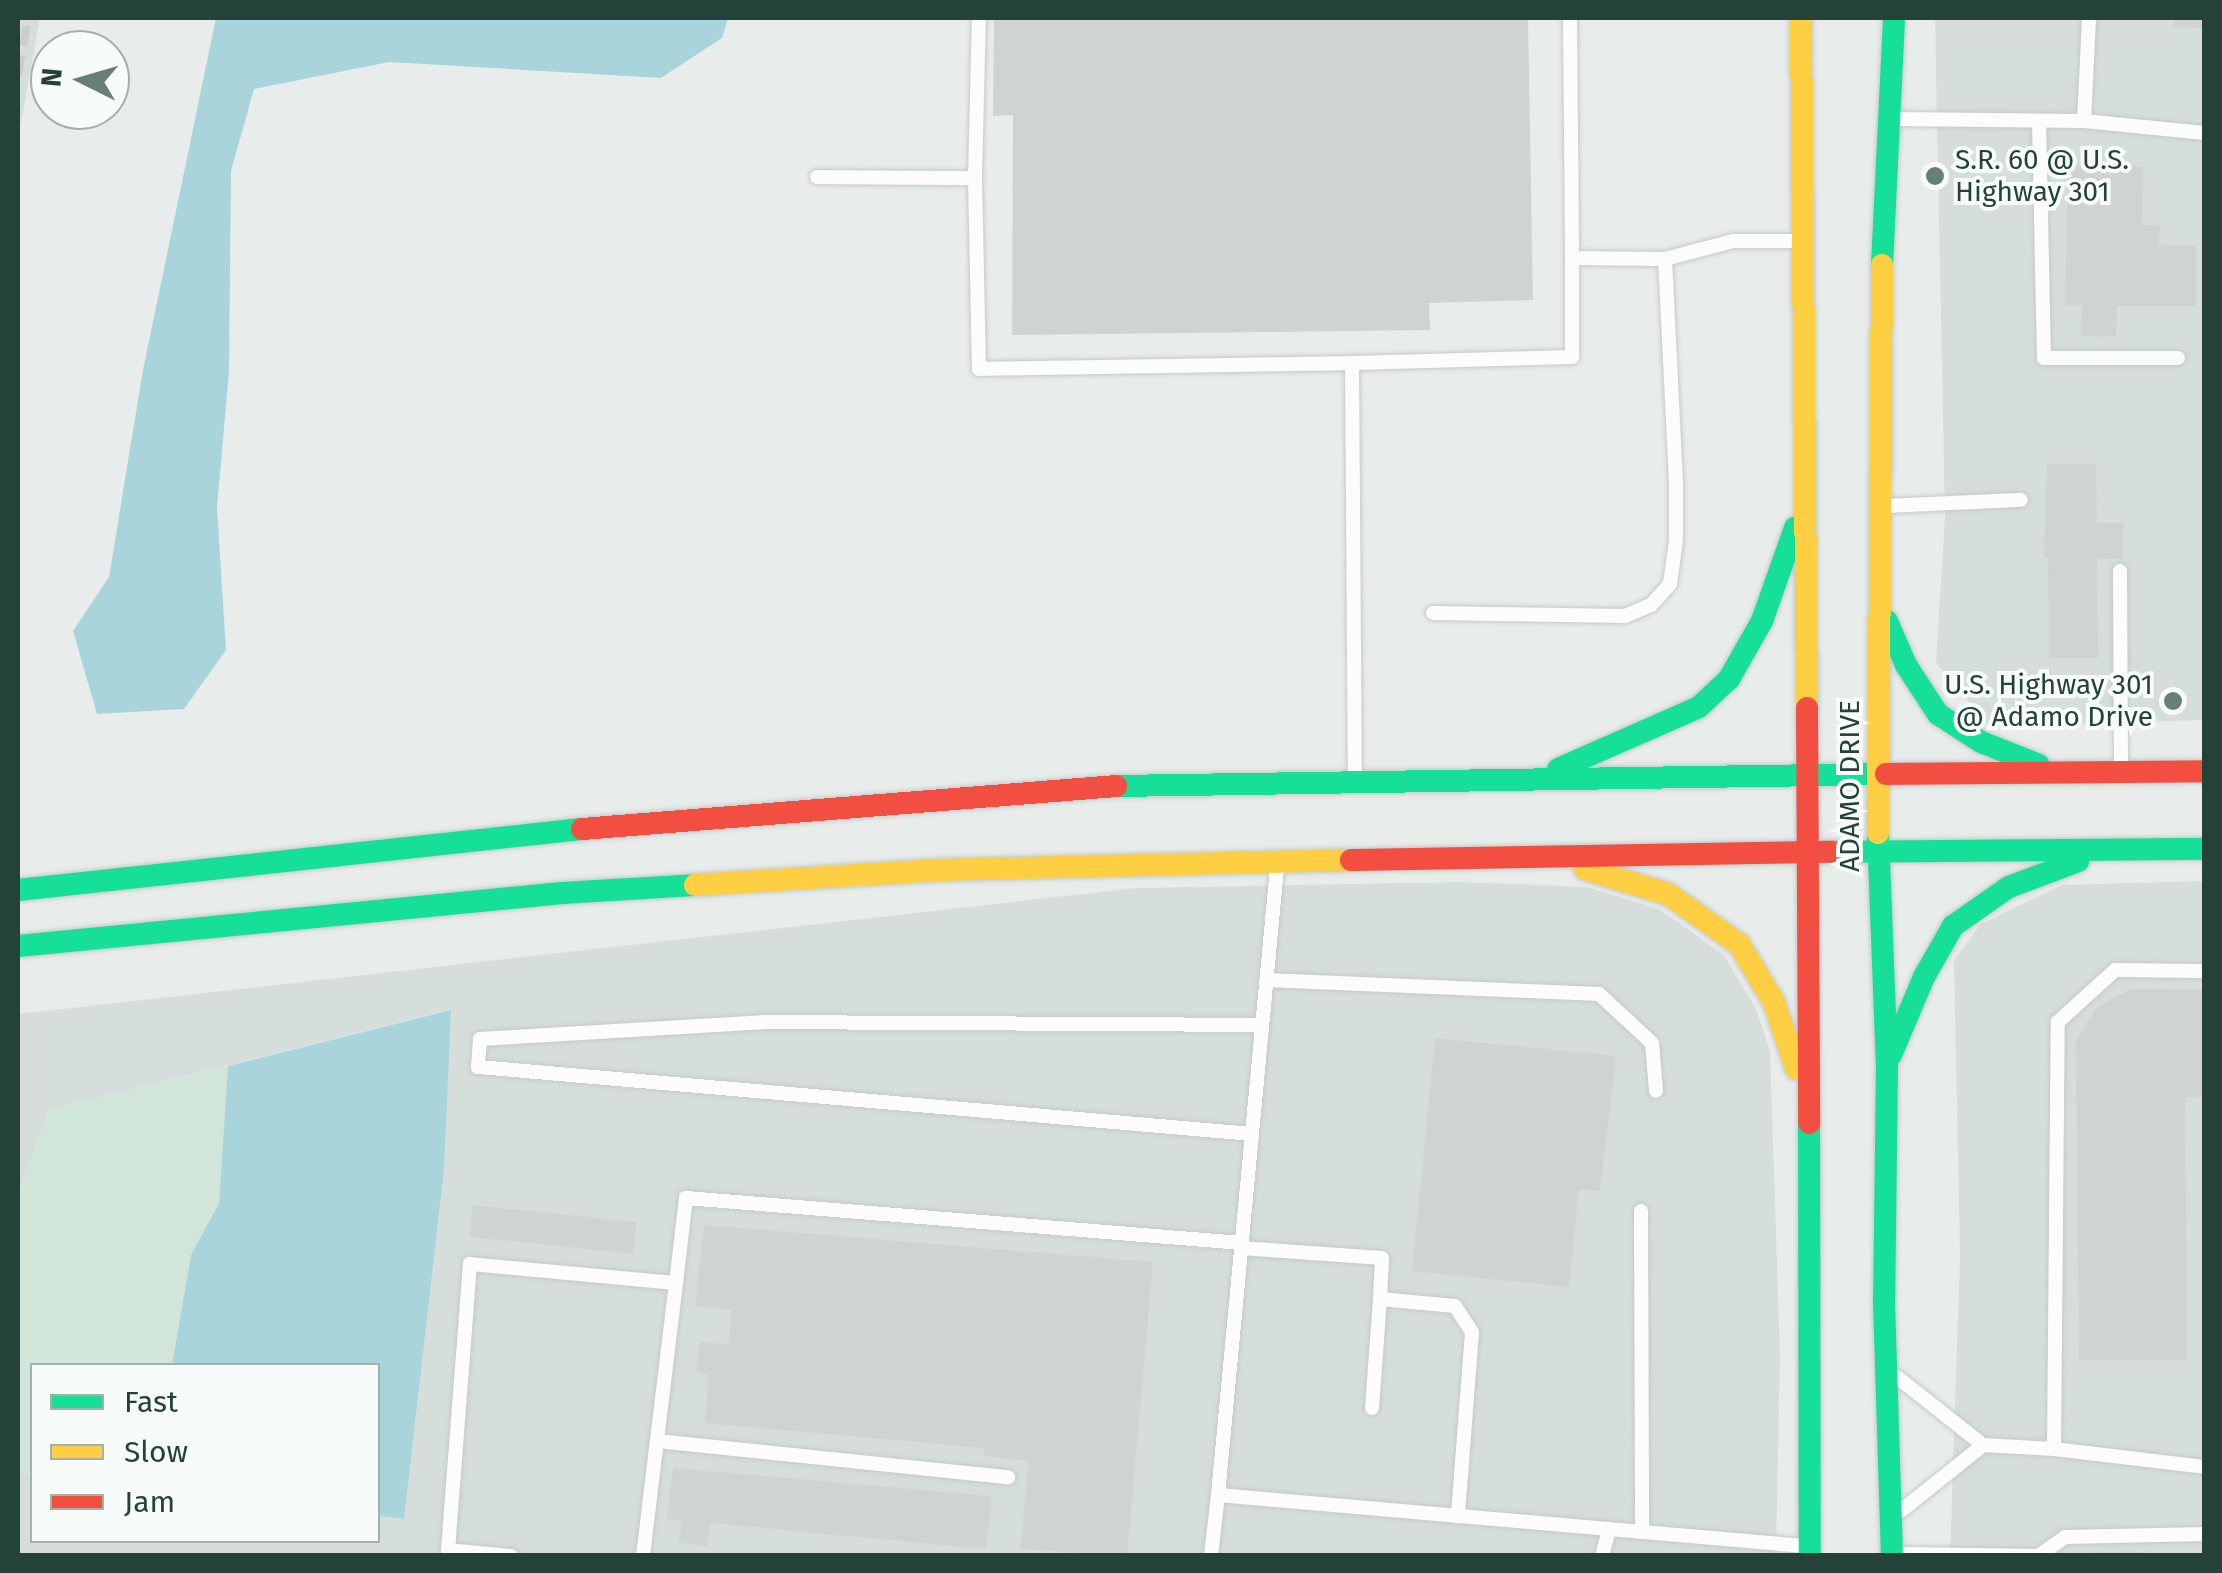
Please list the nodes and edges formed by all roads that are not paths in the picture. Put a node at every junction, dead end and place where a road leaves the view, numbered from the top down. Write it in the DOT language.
graph roads {
  1 [pos="979,18"];
  2 [pos="1570,18"];
  3 [pos="1801,18"];
  4 [pos="1894,18"];
  5 [pos="2089,18"];
  6 [pos="1892,119"];
  7 [pos="2039,121"];
  8 [pos="2084,122"];
  9 [pos="2204,133"];
  10 [pos="817,176"];
  11 [pos="974,178"];
  12 [pos="1806,241"];
  13 [pos="1572,258"];
  14 [pos="1665,259"];
  15 [pos="2178,358"];
  16 [pos="1352,363"];
  17 [pos="1806,493"];
  18 [pos="2021,500"];
  19 [pos="1881,506"];
  20 [pos="2120,571"];
  21 [pos="1882,610"];
  22 [pos="1433,613"];
  23 [pos="2204,771"];
  24 [pos="2121,772"];
  25 [pos="2065,774"];
  26 [pos="1879,775"];
  27 [pos="1534,778"];
  28 [pos="1808,778"];
  29 [pos="1355,779"];
  30 [pos="2114,849"];
  31 [pos="2204,849"];
  32 [pos="1808,854"];
  33 [pos="1878,854"];
  34 [pos="1540,855"];
  35 [pos="1278,860"];
  36 [pos="18,890"];
  37 [pos="18,946"];
  38 [pos="2204,970"];
  39 [pos="1267,980"];
  40 [pos="1262,1025"];
  41 [pos="1886,1066"];
  42 [pos="1656,1091"];
  43 [pos="1809,1109"];
  44 [pos="1252,1134"];
  45 [pos="1641,1210"];
  46 [pos="1241,1245"];
  47 [pos="676,1283"];
  48 [pos="1380,1299"];
  49 [pos="1885,1366"];
  50 [pos="1372,1408"];
  51 [pos="657,1441"];
  52 [pos="1983,1445"];
  53 [pos="2054,1449"];
  54 [pos="2204,1467"];
  55 [pos="1008,1478"];
  56 [pos="1218,1495"];
  57 [pos="1458,1516"];
  58 [pos="1892,1520"];
  59 [pos="1608,1529"];
  60 [pos="1642,1532"];
  61 [pos="2204,1534"];
  62 [pos="1810,1551"];
  63 [pos="1892,1555"];
  64 [pos="2042,1555"];
  65 [pos="510,1556"];
  66 [pos="643,1556"];
  67 [pos="1211,1556"];
  68 [pos="1602,1556"];
  1 -- 11 [label="lane"];
  2 -- 13 [label="lane"];
  3 -- 12 [label="main road, ADAMO DRIVE"];
  4 -- 6 [label="main road, ADAMO DRIVE"];
  5 -- 8 [label="lane"];
  6 -- 7 [label="lane"];
  6 -- 19 [label="main road, ADAMO DRIVE"];
  7 -- 8 [label="lane"];
  7 -- 15 [label="lane"];
  8 -- 9 [label="lane"];
  10 -- 11 [label="lane"];
  11 -- 16 [label="lane"];
  12 -- 14 [label="lane"];
  12 -- 17 [label="main road, ADAMO DRIVE"];
  13 -- 14 [label="lane"];
  13 -- 16 [label="lane"];
  14 -- 22 [label="lane"];
  16 -- 29 [label="lane"];
  17 -- 27 [label="main road"];
  17 -- 28 [label="main road, ADAMO DRIVE"];
  18 -- 19 [label="lane"];
  19 -- 21 [label="main road, ADAMO DRIVE"];
  20 -- 24 [label="lane"];
  21 -- 25 [label="main road"];
  21 -- 26 [label="main road, ADAMO DRIVE"];
  23 -- 24 [label="main road"];
  24 -- 25 [label="main road"];
  25 -- 26 [label="main road"];
  26 -- 28 [label="main road"];
  26 -- 33 [label="main road, ADAMO DRIVE"];
  27 -- 28 [label="main road"];
  27 -- 29 [label="main road"];
  28 -- 32 [label="main road, ADAMO DRIVE"];
  29 -- 36 [label="main road"];
  30 -- 31 [label="main road"];
  30 -- 33 [label="main road"];
  30 -- 41 [label="main road"];
  32 -- 33 [label="main road"];
  32 -- 34 [label="main road"];
  32 -- 43 [label="main road, ADAMO DRIVE"];
  33 -- 41 [label="main road, ADAMO DRIVE"];
  34 -- 35 [label="main road"];
  34 -- 43 [label="main road"];
  35 -- 37 [label="main road"];
  35 -- 39 [label="lane"];
  38 -- 53 [label="lane"];
  39 -- 40 [label="lane"];
  39 -- 42 [label="lane"];
  40 -- 44 [label="lane"];
  40 -- 44 [label="lane"];
  41 -- 49 [label="main road, ADAMO DRIVE"];
  43 -- 62 [label="main road, ADAMO DRIVE"];
  44 -- 46 [label="lane"];
  45 -- 60 [label="lane"];
  46 -- 47 [label="lane"];
  46 -- 48 [label="lane"];
  46 -- 56 [label="lane"];
  47 -- 51 [label="lane"];
  47 -- 65 [label="lane"];
  48 -- 50 [label="lane"];
  48 -- 57 [label="lane"];
  49 -- 52 [label="lane"];
  49 -- 58 [label="main road, ADAMO DRIVE"];
  51 -- 55 [label="lane"];
  51 -- 66 [label="lane"];
  52 -- 53 [label="lane"];
  52 -- 58 [label="lane"];
  53 -- 54 [label="lane"];
  56 -- 57 [label="lane"];
  56 -- 67 [label="lane"];
  57 -- 59 [label="lane"];
  58 -- 63 [label="main road, ADAMO DRIVE"];
  59 -- 60 [label="lane"];
  59 -- 68 [label="lane"];
  60 -- 62 [label="lane"];
  61 -- 64 [label="lane"];
  63 -- 64 [label="lane"];
}
